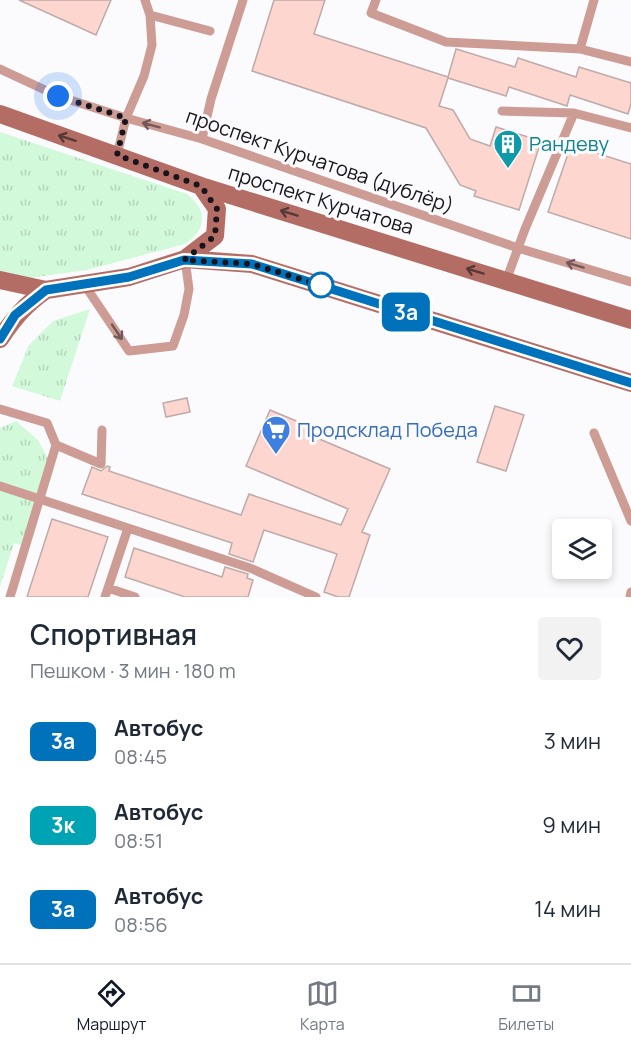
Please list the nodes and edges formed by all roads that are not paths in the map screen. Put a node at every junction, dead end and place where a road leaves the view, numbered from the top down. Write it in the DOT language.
graph roads {
  1 [pos="145,0"];
  2 [pos="243,0"];
  3 [pos="376,0"];
  4 [pos="594,0"];
  5 [pos="150,15"];
  6 [pos="210,31"];
  7 [pos="580,49"];
  8 [pos="631,62"];
  9 [pos="0,69"];
  10 [pos="502,111"];
  11 [pos="574,113"];
  12 [pos="0,114"];
  13 [pos="126,118"];
  14 [pos="631,128"];
  15 [pos="202,139"];
  16 [pos="117,155"];
  17 [pos="201,186"];
  18 [pos="518,248"];
  19 [pos="184,260"];
  20 [pos="0,280"];
  21 [pos="506,281"];
  22 [pos="631,282"];
  23 [pos="84,284"];
  24 [pos="46,290"];
  25 [pos="631,320"];
  26 [pos="0,339"];
  27 [pos="631,383"];
  28 [pos="0,409"];
  29 [pos="102,430"];
  30 [pos="594,433"];
  31 [pos="56,445"];
  32 [pos="0,486"];
  33 [pos="40,499"];
  34 [pos="631,521"];
  35 [pos="128,528"];
  36 [pos="107,592"];
  37 [pos="631,592"];
  38 [pos="10,597"];
  39 [pos="135,597"];
  40 [pos="316,597"];
  41 [pos="630,597"];
  1 -- 5 [label="lane"];
  2 -- 15 [label="lane"];
  3 -- 7 [label="lane"];
  4 -- 7 [label="lane"];
  5 -- 6 [label="lane"];
  5 -- 13 [label="lane"];
  7 -- 8 [label="lane"];
  9 -- 13 [label="lane, проспект Курчатова (дублёр)"];
  10 -- 11 [label="lane"];
  11 -- 14 [label="lane"];
  11 -- 18 [label="lane"];
  16 -- 12 [label="street, проспект Курчатова, one-way"];
  15 -- 13 [label="lane, проспект Курчатова (дублёр), one-way"];
  13 -- 16 [label="lane"];
  15 -- 18 [label="lane, проспект Курчатова (дублёр)"];
  16 -- 17 [label="street, проспект Курчатова"];
  17 -- 19 [label="street"];
  21 -- 17 [label="street, проспект Курчатова, one-way"];
  18 -- 21 [label="lane"];
  22 -- 18 [label="lane, проспект Курчатова (дублёр), one-way"];
  19 -- 23 [label="street"];
  23 -- 19 [label="lane, one-way"];
  19 -- 27 [label="street"];
  20 -- 24 [label="street"];
  21 -- 25 [label="street, проспект Курчатова"];
  23 -- 24 [label="street"];
  24 -- 26 [label="street"];
  28 -- 31 [label="lane"];
  29 -- 31 [label="lane"];
  30 -- 34 [label="lane"];
  31 -- 33 [label="lane"];
  32 -- 33 [label="lane"];
  33 -- 35 [label="lane"];
  33 -- 38 [label="lane"];
  35 -- 36 [label="lane"];
  35 -- 40 [label="lane"];
  36 -- 39 [label="lane"];
  37 -- 41 [label="lane"];
}
